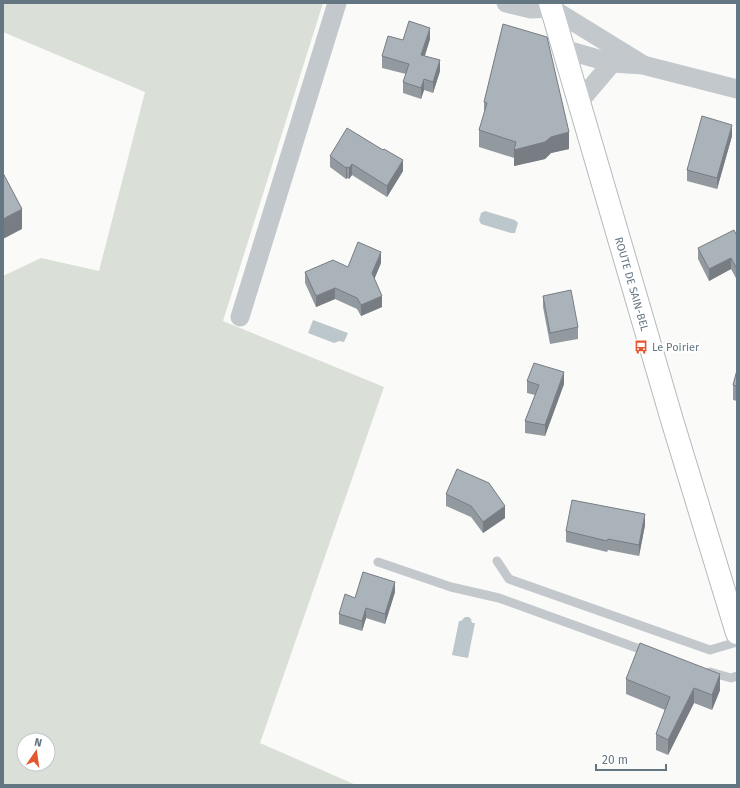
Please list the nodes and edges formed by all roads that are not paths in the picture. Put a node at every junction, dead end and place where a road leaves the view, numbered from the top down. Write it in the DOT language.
graph roads {
  1 [pos="337,3"];
  2 [pos="506,3"];
  3 [pos="551,5"];
  4 [pos="564,50"];
  5 [pos="612,63"];
  6 [pos="643,65"];
  7 [pos="737,89"];
  8 [pos="579,102"];
  9 [pos="240,317"];
  10 [pos="497,561"];
  11 [pos="378,562"];
  12 [pos="737,633"];
  13 [pos="737,642"];
  14 [pos="659,656"];
  15 [pos="702,669"];
  16 [pos="737,676"];
  1 -- 9 [label="street"];
  2 -- 3 [label="street"];
  3 -- 4 [label="main road, ROUTE DE SAIN-BEL"];
  3 -- 6 [label="street"];
  4 -- 5 [label="street"];
  4 -- 8 [label="main road, ROUTE DE SAIN-BEL"];
  5 -- 6 [label="street"];
  5 -- 8 [label="street"];
  6 -- 7 [label="street"];
  8 -- 12 [label="main road, ROUTE DE SAIN-BEL"];
  10 -- 13 [label="lane"];
  11 -- 14 [label="lane"];
  15 -- 16 [label="lane"];
}
